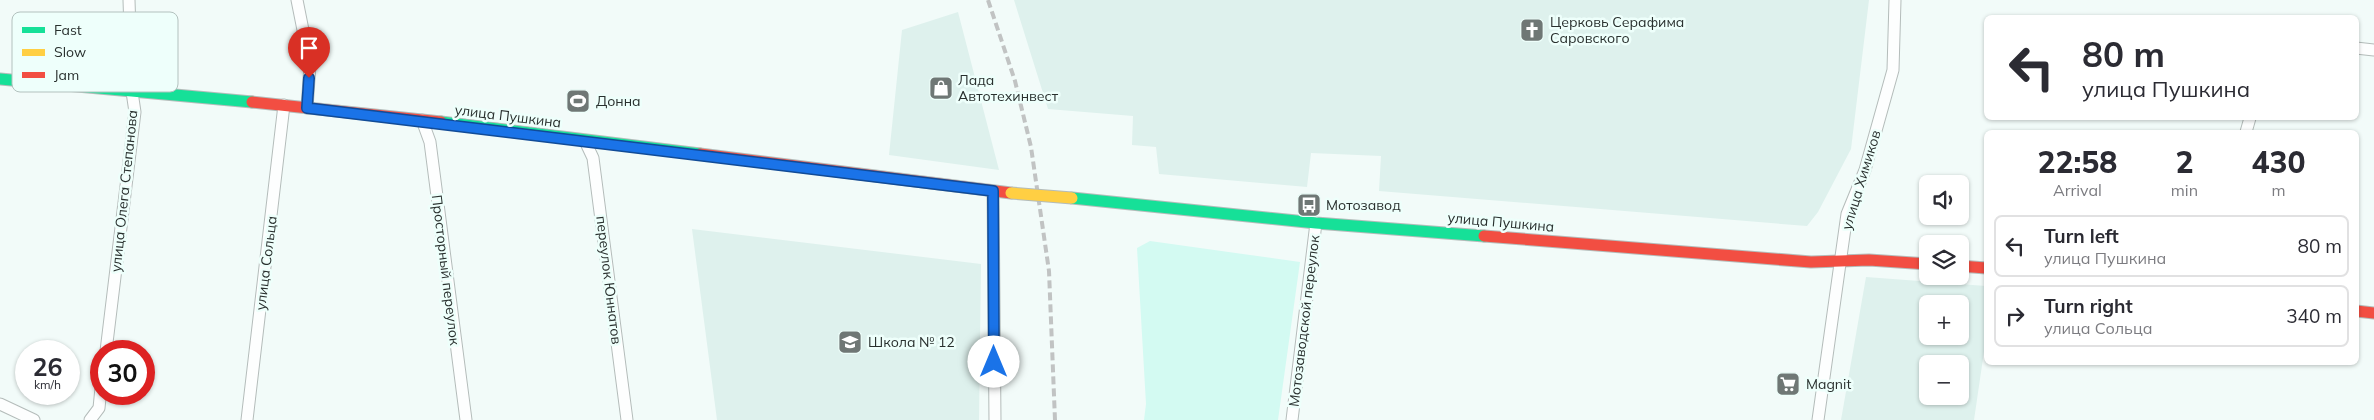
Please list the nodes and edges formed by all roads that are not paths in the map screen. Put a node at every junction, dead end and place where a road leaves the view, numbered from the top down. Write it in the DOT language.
graph roads {
  1 [pos="297,0"];
  2 [pos="1895,0"];
  3 [pos="2359,48"];
  4 [pos="2374,50"];
  5 [pos="132,92"];
  6 [pos="284,105"];
  7 [pos="307,108"];
  8 [pos="422,120"];
  9 [pos="585,141"];
  10 [pos="993,191"];
  11 [pos="1316,223"];
  12 [pos="1840,262"];
  13 [pos="1919,263"];
  14 [pos="1969,267"];
  15 [pos="1984,268"];
  16 [pos="2359,311"];
  17 [pos="2374,313"];
  18 [pos="107,340"];
  19 [pos="0,404"];
  20 [pos="99,405"];
  21 [pos="34,420"];
  22 [pos="90,420"];
  23 [pos="247,420"];
  24 [pos="466,420"];
  25 [pos="627,420"];
  26 [pos="995,420"];
  27 [pos="1292,420"];
  28 [pos="1818,420"];
  1 -- 7 [label="street"];
  2 -- 12 [label="street, улица Химиков"];
  3 -- 4 [label="street"];
  5 -- 6 [label="street, улица Пушкина"];
  5 -- 18 [label="street, улица Олега Степанова"];
  6 -- 7 [label="street, улица Пушкина"];
  6 -- 23 [label="street, улица Сольца"];
  7 -- 8 [label="street, улица Пушкина"];
  8 -- 9 [label="street, улица Пушкина"];
  8 -- 24 [label="street, Просторный переулок"];
  9 -- 10 [label="street, улица Пушкина"];
  9 -- 25 [label="street, переулок Юннатов"];
  10 -- 11 [label="street, улица Пушкина, bridge"];
  10 -- 26 [label="street"];
  11 -- 12 [label="street, улица Пушкина"];
  11 -- 27 [label="street, Мотозаводской переулок"];
  12 -- 13 [label="street, улица Пушкина"];
  12 -- 28 [label="street, улица Химиков"];
  14 -- 15 [label="street"];
  16 -- 17 [label="street"];
  19 -- 21 [label="street"];
  20 -- 22 [label="street"];
}
